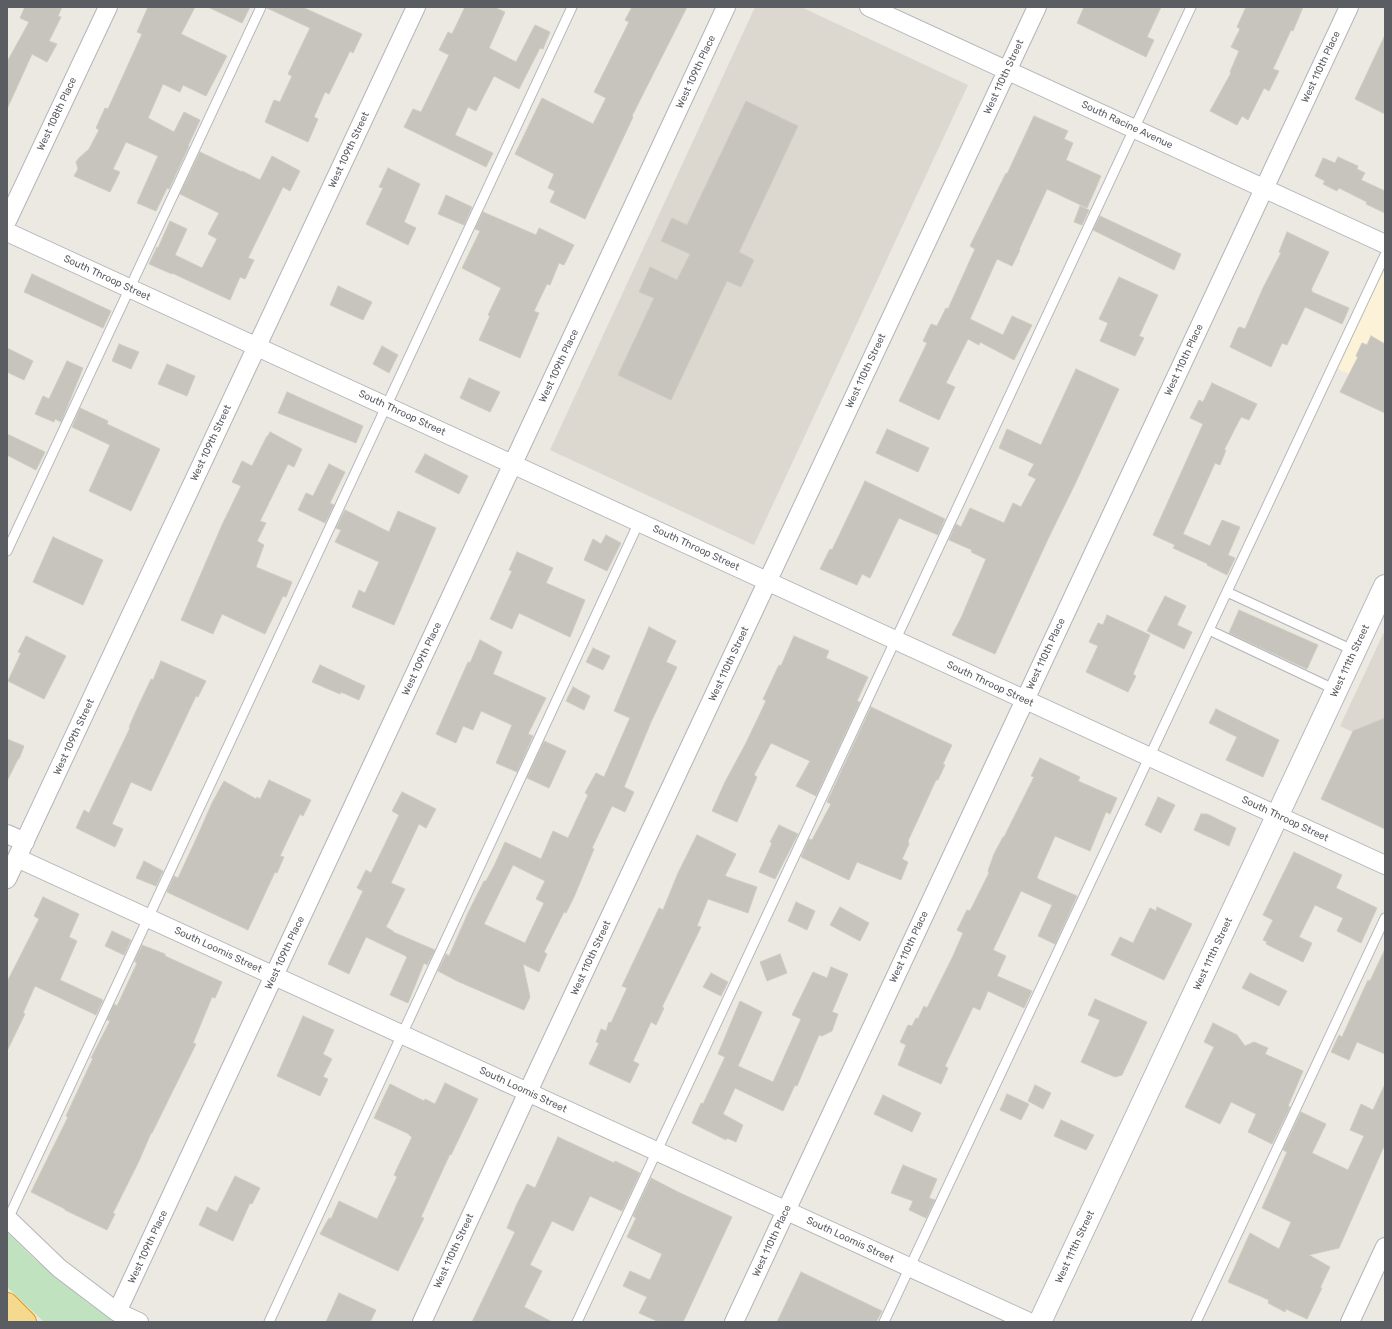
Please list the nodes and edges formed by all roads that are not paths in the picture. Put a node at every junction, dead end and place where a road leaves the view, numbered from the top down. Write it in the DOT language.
graph roads {
  1 [pos="108,7"];
  2 [pos="262,7"];
  3 [pos="416,7"];
  4 [pos="572,7"];
  5 [pos="726,7"];
  6 [pos="869,7"];
  7 [pos="1037,7"];
  8 [pos="1191,7"];
  9 [pos="1349,7"];
  10 [pos="1007,70"];
  11 [pos="1134,128"];
  12 [pos="1264,188"];
  13 [pos="7,221"];
  14 [pos="7,232"];
  15 [pos="1385,244"];
  16 [pos="1385,255"];
  17 [pos="130,288"];
  18 [pos="256,346"];
  19 [pos="386,406"];
  20 [pos="513,464"];
  21 [pos="639,522"];
  22 [pos="7,551"];
  23 [pos="768,581"];
  24 [pos="1385,586"];
  25 [pos="1227,592"];
  26 [pos="1209,630"];
  27 [pos="895,640"];
  28 [pos="1354,651"];
  29 [pos="1336,690"];
  30 [pos="1025,700"];
  31 [pos="1149,757"];
  32 [pos="1277,816"];
  33 [pos="7,834"];
  34 [pos="25,842"];
  35 [pos="17,858"];
  36 [pos="1385,865"];
  37 [pos="7,879"];
  38 [pos="148,918"];
  39 [pos="1385,918"];
  40 [pos="274,976"];
  41 [pos="402,1034"];
  42 [pos="528,1092"];
  43 [pos="657,1151"];
  44 [pos="786,1211"];
  45 [pos="7,1219"];
  46 [pos="1385,1247"];
  47 [pos="910,1267"];
  48 [pos="7,1304"];
  49 [pos="117,1312"];
  50 [pos="25,1322"];
  51 [pos="139,1322"];
  52 [pos="269,1322"];
  53 [pos="422,1322"];
  54 [pos="577,1322"];
  55 [pos="734,1322"];
  56 [pos="884,1322"];
  57 [pos="1029,1322"];
  58 [pos="1040,1322"];
  59 [pos="1196,1322"];
  60 [pos="1350,1322"];
  1 -- 13 [label="street, West 108th Place"];
  2 -- 17 [label="lane"];
  3 -- 18 [label="street, West 109th Street"];
  4 -- 19 [label="lane"];
  5 -- 20 [label="street, West 109th Place"];
  6 -- 10 [label="street, South Racine Avenue"];
  7 -- 10 [label="street, West 110th Street"];
  8 -- 11 [label="lane"];
  9 -- 12 [label="street, West 110th Place"];
  10 -- 11 [label="street, South Racine Avenue"];
  10 -- 23 [label="street, West 110th Street"];
  11 -- 12 [label="street, South Racine Avenue"];
  11 -- 27 [label="lane"];
  12 -- 15 [label="street, South Racine Avenue"];
  12 -- 30 [label="street, West 110th Place"];
  14 -- 17 [label="street, South Throop Street"];
  16 -- 25 [label="lane"];
  17 -- 18 [label="street, South Throop Street"];
  17 -- 22 [label="lane"];
  18 -- 19 [label="street, South Throop Street"];
  18 -- 34 [label="street, West 109th Street"];
  19 -- 20 [label="street, South Throop Street"];
  19 -- 38 [label="lane"];
  20 -- 21 [label="street, South Throop Street"];
  20 -- 40 [label="street, West 109th Place"];
  21 -- 23 [label="street, South Throop Street"];
  21 -- 41 [label="lane"];
  23 -- 27 [label="street, South Throop Street"];
  23 -- 42 [label="street, West 110th Street"];
  24 -- 28 [label="main road, West 111th Street"];
  25 -- 26 [label="lane"];
  25 -- 28 [label="lane"];
  26 -- 29 [label="lane"];
  26 -- 31 [label="lane"];
  27 -- 30 [label="street, South Throop Street"];
  27 -- 43 [label="lane"];
  28 -- 29 [label="main road, West 111th Street"];
  29 -- 32 [label="main road, West 111th Street"];
  30 -- 31 [label="street, South Throop Street"];
  30 -- 44 [label="street, West 110th Place"];
  31 -- 32 [label="street, South Throop Street"];
  31 -- 47 [label="lane"];
  32 -- 36 [label="street, South Throop Street"];
  32 -- 58 [label="main road, West 111th Street"];
  33 -- 34 [label="street"];
  34 -- 35 [label="street, West 109th Street"];
  35 -- 37 [label="street, West 109th Street"];
  35 -- 38 [label="street, South Loomis Street"];
  38 -- 40 [label="street, South Loomis Street"];
  38 -- 45 [label="lane"];
  39 -- 59 [label="lane"];
  40 -- 41 [label="street, South Loomis Street"];
  40 -- 49 [label="street, West 109th Place"];
  41 -- 42 [label="street, South Loomis Street"];
  41 -- 52 [label="lane"];
  42 -- 43 [label="street, South Loomis Street"];
  42 -- 53 [label="street, West 110th Street"];
  43 -- 44 [label="street, South Loomis Street"];
  43 -- 54 [label="lane"];
  44 -- 47 [label="street, South Loomis Street"];
  44 -- 55 [label="street, West 110th Place"];
  45 -- 49 [label="street"];
  46 -- 60 [label="street"];
  47 -- 56 [label="lane"];
  47 -- 57 [label="street, South Loomis Street"];
  48 -- 50 [label="highway"];
  49 -- 51 [label="street"];
}
